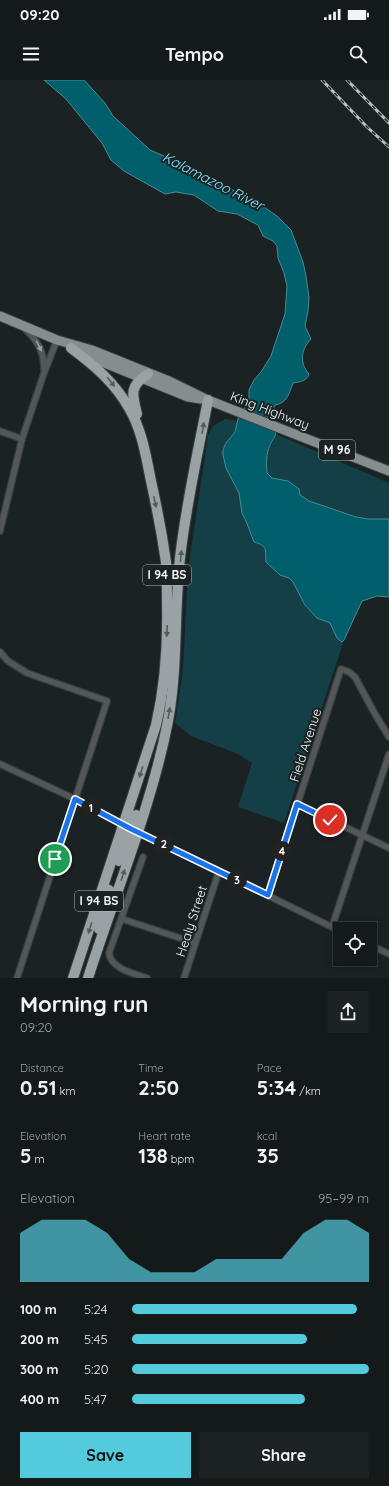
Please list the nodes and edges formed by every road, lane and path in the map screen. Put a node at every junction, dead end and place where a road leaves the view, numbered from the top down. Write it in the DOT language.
graph roads {
  1 [pos="0,316"];
  2 [pos="22,325"];
  3 [pos="57,340"];
  4 [pos="71,348"];
  5 [pos="44,373"];
  6 [pos="145,376"];
  7 [pos="208,400"];
  8 [pos="0,431"];
  9 [pos="22,439"];
  10 [pos="142,439"];
  11 [pos="389,471"];
  12 [pos="0,531"];
  13 [pos="0,652"];
  14 [pos="389,737"];
  15 [pos="389,754"];
  16 [pos="0,765"];
  17 [pos="75,799"];
  18 [pos="297,804"];
  19 [pos="131,828"];
  20 [pos="362,836"];
  21 [pos="389,848"];
  22 [pos="143,857"];
  23 [pos="219,871"];
  24 [pos="268,895"];
  25 [pos="122,919"];
  26 [pos="332,927"];
  27 [pos="195,943"];
  28 [pos="377,948"];
  29 [pos="389,954"];
  30 [pos="17,978"];
  31 [pos="73,978"];
  32 [pos="88,978"];
  33 [pos="147,978"];
  34 [pos="184,978"];
  1 -- 2 [label="main road, King Highway / I 94 BS"];
  2 -- 3 [label="main road, King Highway / I 94 BS"];
  2 -- 5 [label="street, one-way"];
  3 -- 4 [label="main road, King Highway / I 94 BS"];
  3 -- 5 [label="street"];
  3 -- 6 [label="main road, King Highway / I 94 BS"];
  4 -- 6 [label="main road, King Highway / I 94 BS"];
  4 -- 10 [label="highway, I 94 BS, one-way"];
  5 -- 9 [label="street"];
  6 -- 7 [label="main road, King Highway / I 94 BS"];
  6 -- 10 [label="highway, I 94 BS"];
  7 -- 11 [label="main road, King Highway / M 96"];
  19 -- 7 [label="highway, I 94 BS, one-way"];
  8 -- 9 [label="street"];
  9 -- 12 [label="street"];
  10 -- 19 [label="highway, I 94 BS, one-way"];
  13 -- 17 [label="street"];
  14 -- 18 [label="street, Field Avenue"];
  15 -- 20 [label="street"];
  16 -- 17 [label="street"];
  17 -- 19 [label="street"];
  17 -- 30 [label="street"];
  18 -- 20 [label="street"];
  18 -- 24 [label="street, Field Avenue"];
  19 -- 23 [label="street"];
  19 -- 31 [label="highway, I 94 BS, one-way"];
  32 -- 19 [label="highway, one-way"];
  20 -- 21 [label="street"];
  20 -- 26 [label="street"];
  22 -- 25 [label="street"];
  23 -- 24 [label="street"];
  23 -- 27 [label="street, Healy Street"];
  24 -- 26 [label="street"];
  25 -- 27 [label="street"];
  25 -- 33 [label="street"];
  27 -- 34 [label="street, Healy Street"];
  28 -- 29 [label="street"];
}
